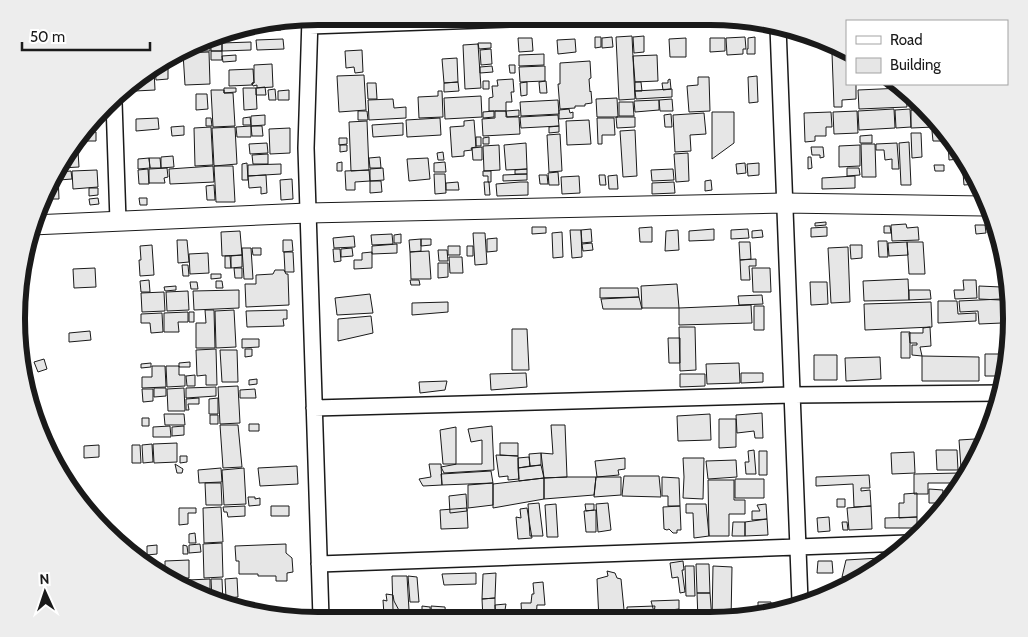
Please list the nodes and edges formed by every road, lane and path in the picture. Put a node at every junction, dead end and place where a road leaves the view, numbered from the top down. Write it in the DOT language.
graph roads {
  1 [pos="310,25"];
  2 [pos="778,33"];
  3 [pos="114,108"];
  4 [pos="784,203"];
  5 [pos="981,206"];
  6 [pos="308,213"];
  7 [pos="118,221"];
  8 [pos="41,225"];
  9 [pos="993,394"];
  10 [pos="793,395"];
  11 [pos="314,408"];
  12 [pos="898,543"];
  13 [pos="798,547"];
  14 [pos="319,564"];
  15 [pos="800,597"];
  16 [pos="321,612"];
  1 -- 6 [label="street"];
  2 -- 4 [label="street"];
  3 -- 7 [label="street"];
  4 -- 5 [label="street"];
  4 -- 6 [label="street"];
  4 -- 10 [label="street"];
  6 -- 7 [label="street"];
  6 -- 11 [label="street"];
  7 -- 8 [label="street"];
  9 -- 10 [label="street"];
  10 -- 11 [label="street"];
  10 -- 13 [label="street"];
  11 -- 14 [label="street"];
  12 -- 13 [label="street"];
  13 -- 14 [label="street"];
  13 -- 15 [label="street"];
  14 -- 16 [label="street"];
}
